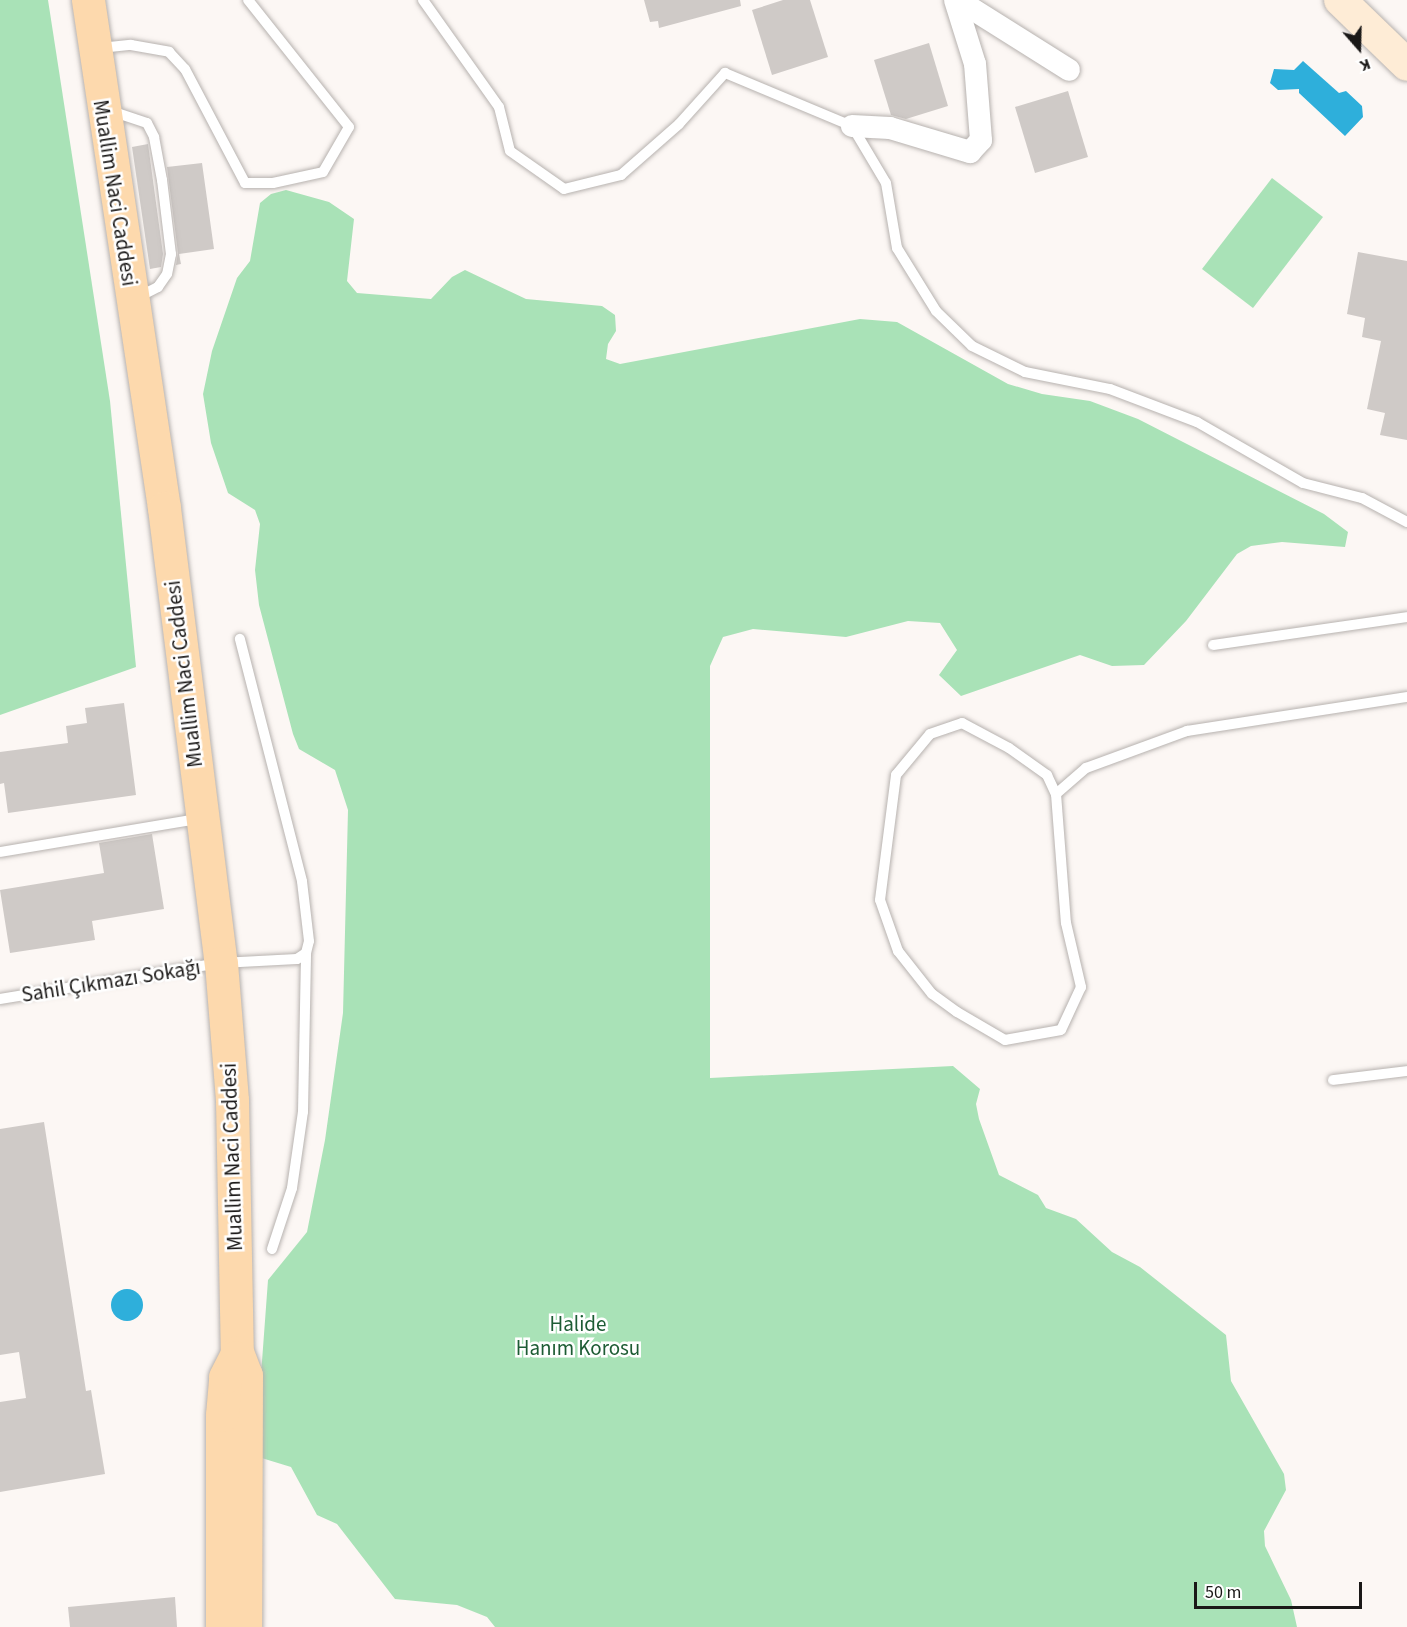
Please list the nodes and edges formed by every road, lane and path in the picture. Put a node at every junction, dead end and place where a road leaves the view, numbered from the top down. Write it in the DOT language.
graph roads {
  1 [pos="88,0"];
  2 [pos="248,0"];
  3 [pos="423,0"];
  4 [pos="956,0"];
  5 [pos="1340,0"];
  6 [pos="94,48"];
  7 [pos="1407,65"];
  8 [pos="1069,70"];
  9 [pos="101,108"];
  10 [pos="852,126"];
  11 [pos="132,298"];
  12 [pos="1407,522"];
  13 [pos="1407,617"];
  14 [pos="240,639"];
  15 [pos="1213,645"];
  16 [pos="1407,697"];
  17 [pos="1056,794"];
  18 [pos="202,818"];
  19 [pos="0,852"];
  20 [pos="306,953"];
  21 [pos="221,963"];
  22 [pos="0,999"];
  23 [pos="1407,1071"];
  24 [pos="1333,1080"];
  25 [pos="272,1249"];
  26 [pos="237,1352"];
  27 [pos="222,1627"];
  28 [pos="245,1627"];
  1 -- 6 [label="main road, Muallim Naci Caddesi"];
  2 -- 6 [label="lane"];
  3 -- 10 [label="lane"];
  4 -- 8 [label="street"];
  4 -- 10 [label="street"];
  5 -- 7 [label="main road"];
  6 -- 9 [label="main road, Muallim Naci Caddesi"];
  9 -- 11 [label="main road, Muallim Naci Caddesi"];
  9 -- 11 [label="lane"];
  10 -- 12 [label="lane"];
  11 -- 18 [label="main road, Muallim Naci Caddesi"];
  13 -- 15 [label="lane"];
  14 -- 20 [label="lane"];
  16 -- 17 [label="lane"];
  17 -- 17 [label="lane"];
  18 -- 19 [label="lane"];
  18 -- 21 [label="main road, Muallim Naci Caddesi"];
  20 -- 21 [label="lane, Sahil Çıkmazı Sokağı"];
  20 -- 25 [label="lane"];
  21 -- 22 [label="lane, Sahil Çıkmazı Sokağı"];
  21 -- 26 [label="main road, Muallim Naci Caddesi"];
  23 -- 24 [label="lane"];
  26 -- 27 [label="main road, Muallim Naci Caddesi"];
  26 -- 28 [label="main road, Muallim Naci Caddesi"];
}
